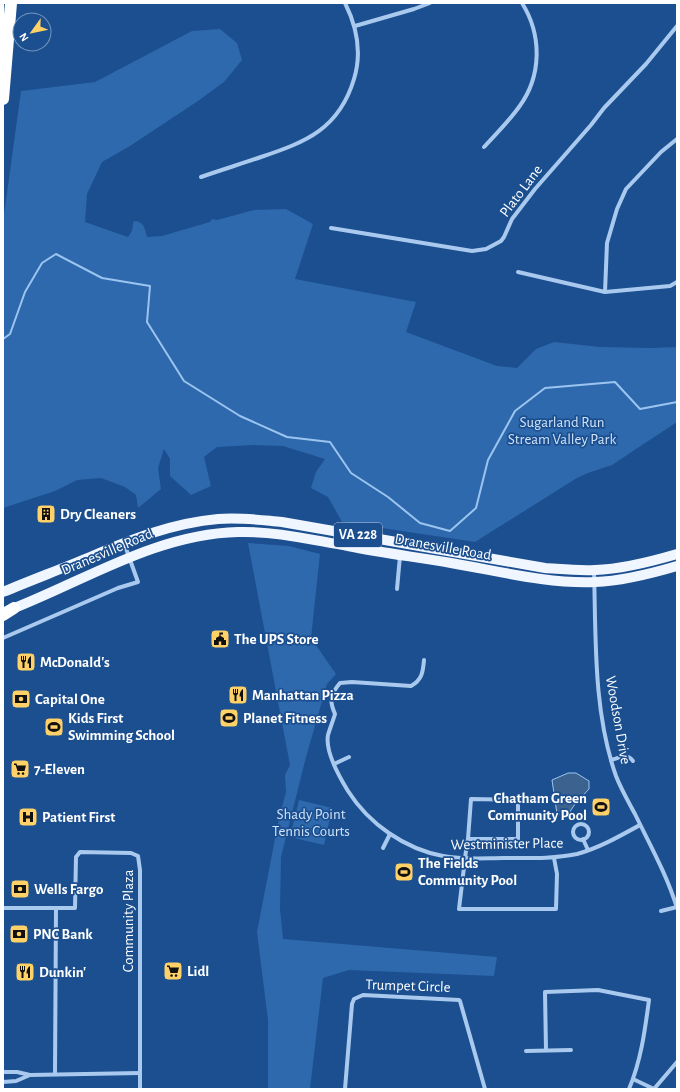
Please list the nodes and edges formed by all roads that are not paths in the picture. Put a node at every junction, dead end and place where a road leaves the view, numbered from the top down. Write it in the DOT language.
graph roads {
  1 [pos="11,3"];
  2 [pos="16,3"];
  3 [pos="345,3"];
  4 [pos="430,3"];
  5 [pos="522,3"];
  6 [pos="355,26"];
  7 [pos="677,26"];
  8 [pos="8,52"];
  9 [pos="3,99"];
  10 [pos="677,139"];
  11 [pos="484,147"];
  12 [pos="201,177"];
  13 [pos="330,228"];
  14 [pos="518,272"];
  15 [pos="677,282"];
  16 [pos="605,292"];
  17 [pos="124,542"];
  18 [pos="677,554"];
  19 [pos="400,555"];
  20 [pos="130,557"];
  21 [pos="677,566"];
  22 [pos="594,570"];
  23 [pos="594,582"];
  24 [pos="397,589"];
  25 [pos="3,592"];
  26 [pos="7,612"];
  27 [pos="3,638"];
  28 [pos="424,660"];
  29 [pos="349,758"];
  30 [pos="611,760"];
  31 [pos="633,761"];
  32 [pos="334,764"];
  33 [pos="640,825"];
  34 [pos="390,834"];
  35 [pos="468,839"];
  36 [pos="583,839"];
  37 [pos="383,848"];
  38 [pos="588,850"];
  39 [pos="465,858"];
  40 [pos="554,858"];
  41 [pos="3,908"];
  42 [pos="56,908"];
  43 [pos="677,908"];
  44 [pos="661,911"];
  45 [pos="546,1050"];
  46 [pos="571,1050"];
  47 [pos="526,1052"];
  48 [pos="677,1062"];
  49 [pos="3,1072"];
  50 [pos="140,1073"];
  51 [pos="55,1074"];
  52 [pos="30,1075"];
  53 [pos="633,1079"];
  54 [pos="3,1082"];
  55 [pos="140,1089"];
  56 [pos="345,1089"];
  57 [pos="485,1089"];
  58 [pos="629,1089"];
  59 [pos="654,1089"];
  1 -- 8 [label="highway"];
  2 -- 8 [label="highway"];
  3 -- 6 [label="street"];
  4 -- 6 [label="street"];
  5 -- 11 [label="street"];
  6 -- 12 [label="street"];
  7 -- 13 [label="street, Plato Lane"];
  8 -- 9 [label="highway"];
  10 -- 16 [label="street"];
  14 -- 16 [label="street"];
  15 -- 16 [label="street"];
  17 -- 20 [label="street"];
  17 -- 22 [label="main road, Dranesville Road / VA 228"];
  17 -- 25 [label="main road, Dranesville Road / VA 228"];
  18 -- 22 [label="main road, Dranesville Road / VA 228"];
  19 -- 20 [label="main road, Dranesville Road / VA 228"];
  19 -- 23 [label="main road, Dranesville Road / VA 228"];
  19 -- 24 [label="street"];
  20 -- 26 [label="main road, Dranesville Road / VA 228"];
  20 -- 27 [label="street"];
  21 -- 23 [label="main road, Dranesville Road / VA 228"];
  22 -- 23 [label="street, Woodson Drive"];
  23 -- 30 [label="street, Woodson Drive"];
  28 -- 32 [label="street, Westminister Place"];
  29 -- 32 [label="street"];
  30 -- 31 [label="street"];
  30 -- 33 [label="street, Woodson Drive"];
  32 -- 34 [label="street, Westminister Place"];
  33 -- 38 [label="street, Westminister Place"];
  33 -- 43 [label="street, Woodson Drive"];
  34 -- 37 [label="street"];
  34 -- 39 [label="street, Westminister Place"];
  35 -- 35 [label="street"];
  35 -- 39 [label="street"];
  36 -- 38 [label="street"];
  38 -- 40 [label="street, Westminister Place"];
  39 -- 40 [label="street, Westminister Place"];
  39 -- 40 [label="street"];
  41 -- 42 [label="street, Community Plaza"];
  42 -- 50 [label="street, Community Plaza"];
  42 -- 51 [label="street"];
  43 -- 44 [label="street"];
  45 -- 46 [label="street"];
  45 -- 47 [label="street"];
  45 -- 53 [label="street"];
  48 -- 59 [label="street"];
  49 -- 52 [label="street"];
  50 -- 51 [label="street"];
  50 -- 55 [label="street, Community Plaza"];
  51 -- 52 [label="street"];
  52 -- 54 [label="street"];
  53 -- 58 [label="street"];
  53 -- 59 [label="street"];
  56 -- 57 [label="street, Trumpet Circle"];
}
